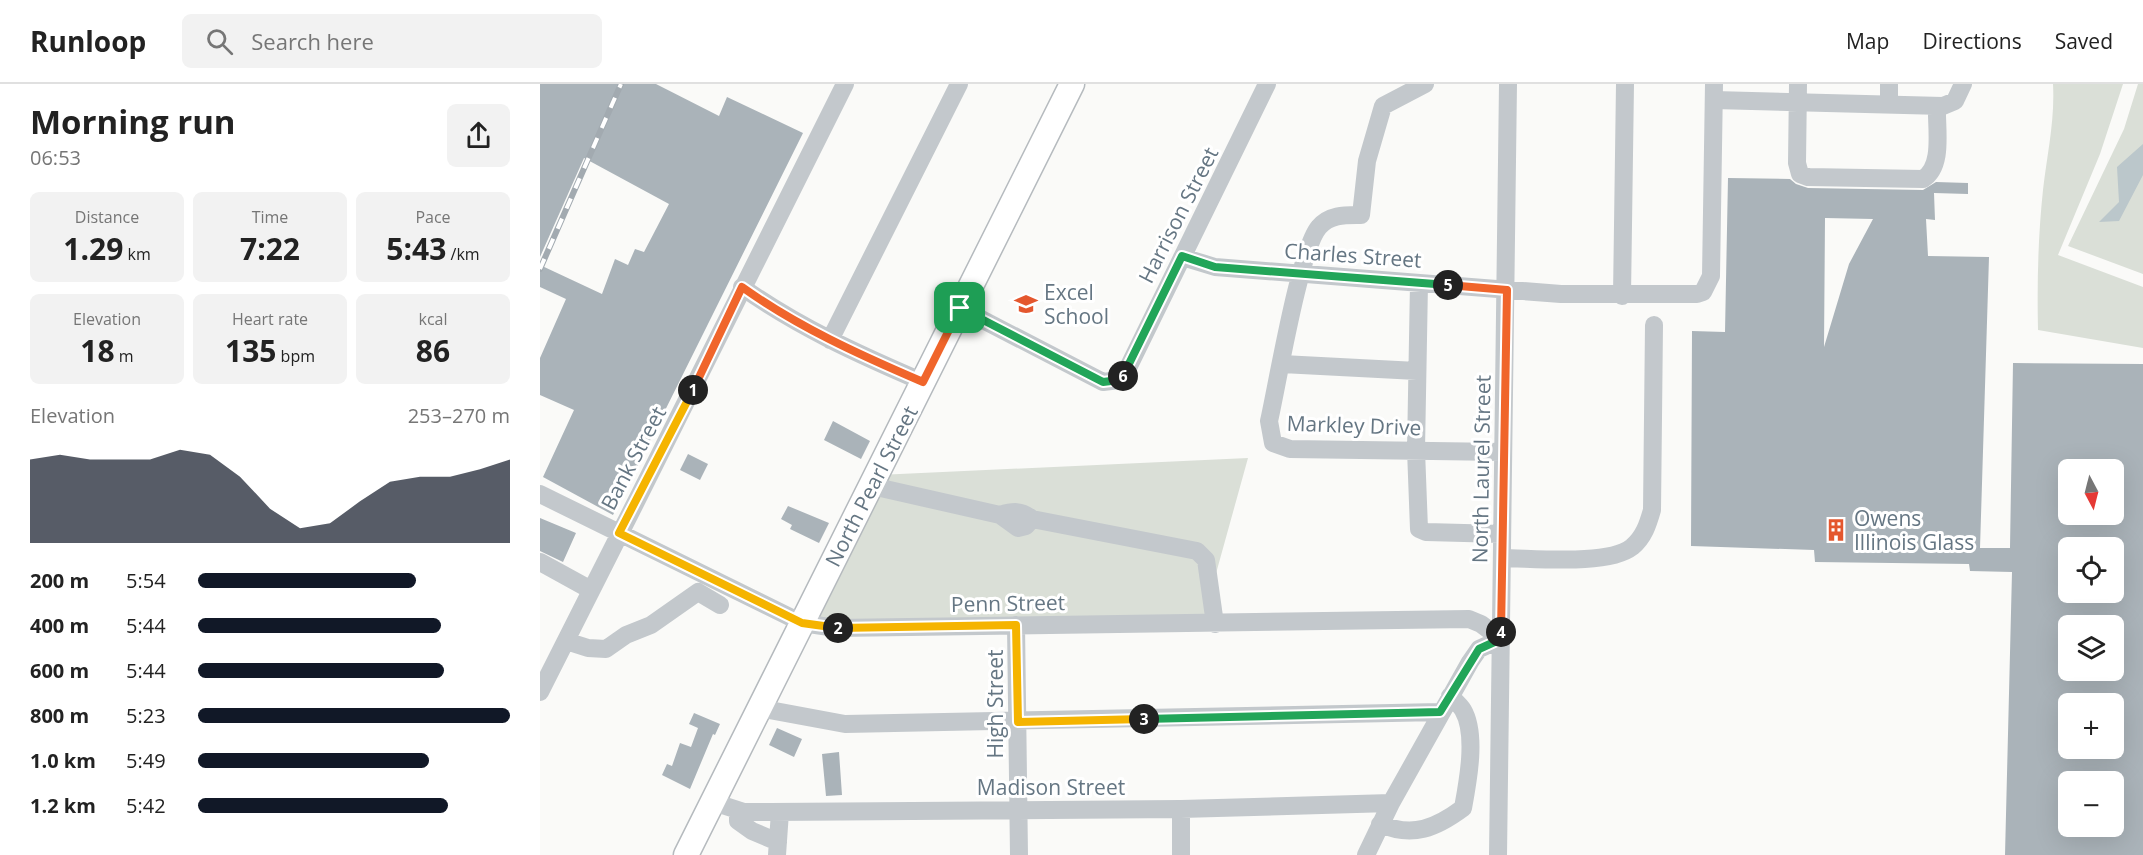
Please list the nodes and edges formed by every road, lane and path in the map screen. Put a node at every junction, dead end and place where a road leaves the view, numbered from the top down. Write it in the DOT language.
graph roads {
  1 [pos="845,84"];
  2 [pos="959,84"];
  3 [pos="1072,84"];
  4 [pos="1268,84"];
  5 [pos="1425,84"];
  6 [pos="1508,84"];
  7 [pos="1625,84"];
  8 [pos="1889,84"];
  9 [pos="1963,84"];
  10 [pos="1714,92"];
  11 [pos="1798,93"];
  12 [pos="1889,105"];
  13 [pos="1937,106"];
  14 [pos="1182,256"];
  15 [pos="1302,273"];
  16 [pos="1419,283"];
  17 [pos="742,287"];
  18 [pos="1507,290"];
  19 [pos="1622,296"];
  20 [pos="960,308"];
  21 [pos="1654,325"];
  22 [pos="830,340"];
  23 [pos="1282,364"];
  24 [pos="1417,371"];
  25 [pos="923,382"];
  26 [pos="1416,450"];
  27 [pos="1503,452"];
  28 [pos="872,486"];
  29 [pos="540,494"];
  30 [pos="619,533"];
  31 [pos="1502,534"];
  32 [pos="1502,558"];
  33 [pos="540,562"];
  34 [pos="591,590"];
  35 [pos="720,605"];
  36 [pos="802,623"];
  37 [pos="1215,624"];
  38 [pos="1016,625"];
  39 [pos="1501,639"];
  40 [pos="566,640"];
  41 [pos="540,692"];
  42 [pos="1450,696"];
  43 [pos="759,708"];
  44 [pos="1440,712"];
  45 [pos="1018,722"];
  46 [pos="713,802"];
  47 [pos="1391,803"];
  48 [pos="1018,809"];
  49 [pos="1181,809"];
  50 [pos="738,810"];
  51 [pos="780,812"];
  52 [pos="1380,824"];
  53 [pos="778,848"];
  54 [pos="686,855"];
  55 [pos="1019,855"];
  56 [pos="1181,855"];
  57 [pos="1366,855"];
  58 [pos="1498,855"];
  1 -- 17 [label="street, Bank Street"];
  2 -- 22 [label="street"];
  3 -- 20 [label="main road, North Pearl Street"];
  4 -- 14 [label="street, Harrison Street"];
  5 -- 15 [label="street, Markley Drive"];
  6 -- 18 [label="street, North Laurel Street"];
  7 -- 19 [label="street"];
  8 -- 12 [label="street"];
  9 -- 13 [label="street"];
  10 -- 11 [label="street"];
  10 -- 19 [label="street, Charles Street"];
  11 -- 12 [label="street"];
  11 -- 13 [label="street"];
  12 -- 13 [label="street"];
  14 -- 15 [label="street, Charles Street"];
  14 -- 20 [label="street, Harrison Street"];
  15 -- 16 [label="street, Charles Street"];
  15 -- 23 [label="street, Markley Drive"];
  16 -- 18 [label="street, Charles Street"];
  16 -- 24 [label="street"];
  17 -- 22 [label="street"];
  17 -- 30 [label="street, Bank Street"];
  18 -- 19 [label="street, Charles Street"];
  18 -- 27 [label="street, North Laurel Street"];
  20 -- 25 [label="main road, North Pearl Street"];
  21 -- 32 [label="street"];
  22 -- 25 [label="street"];
  23 -- 24 [label="street"];
  23 -- 26 [label="street, Markley Drive"];
  24 -- 26 [label="street"];
  25 -- 28 [label="main road, North Pearl Street"];
  26 -- 27 [label="street, Markley Drive"];
  26 -- 31 [label="street"];
  27 -- 31 [label="street, North Laurel Street"];
  28 -- 36 [label="main road, North Pearl Street"];
  28 -- 37 [label="street"];
  29 -- 30 [label="street, Penn Street"];
  30 -- 34 [label="street, Bank Street"];
  30 -- 36 [label="street, Penn Street"];
  31 -- 32 [label="street, North Laurel Street"];
  32 -- 39 [label="street, North Laurel Street"];
  33 -- 34 [label="street"];
  34 -- 40 [label="street, Bank Street"];
  35 -- 40 [label="street"];
  36 -- 38 [label="street, Penn Street"];
  36 -- 43 [label="main road, North Pearl Street"];
  37 -- 38 [label="street, Penn Street"];
  37 -- 39 [label="street, Penn Street"];
  38 -- 45 [label="street, High Street"];
  39 -- 42 [label="street"];
  39 -- 58 [label="street, North Laurel Street"];
  40 -- 41 [label="street, Bank Street"];
  42 -- 44 [label="street"];
  42 -- 52 [label="street"];
  43 -- 45 [label="street"];
  43 -- 46 [label="main road, North Pearl Street"];
  44 -- 45 [label="street"];
  44 -- 47 [label="street"];
  45 -- 48 [label="street, High Street"];
  46 -- 50 [label="street, Madison Street"];
  46 -- 54 [label="main road, North Pearl Street"];
  47 -- 49 [label="street, Madison Street"];
  47 -- 52 [label="street"];
  48 -- 49 [label="street, Madison Street"];
  48 -- 51 [label="street, Madison Street"];
  48 -- 55 [label="street, High Street"];
  49 -- 56 [label="street"];
  50 -- 51 [label="street, Madison Street"];
  50 -- 53 [label="street"];
  51 -- 53 [label="street"];
  52 -- 57 [label="street"];
}
